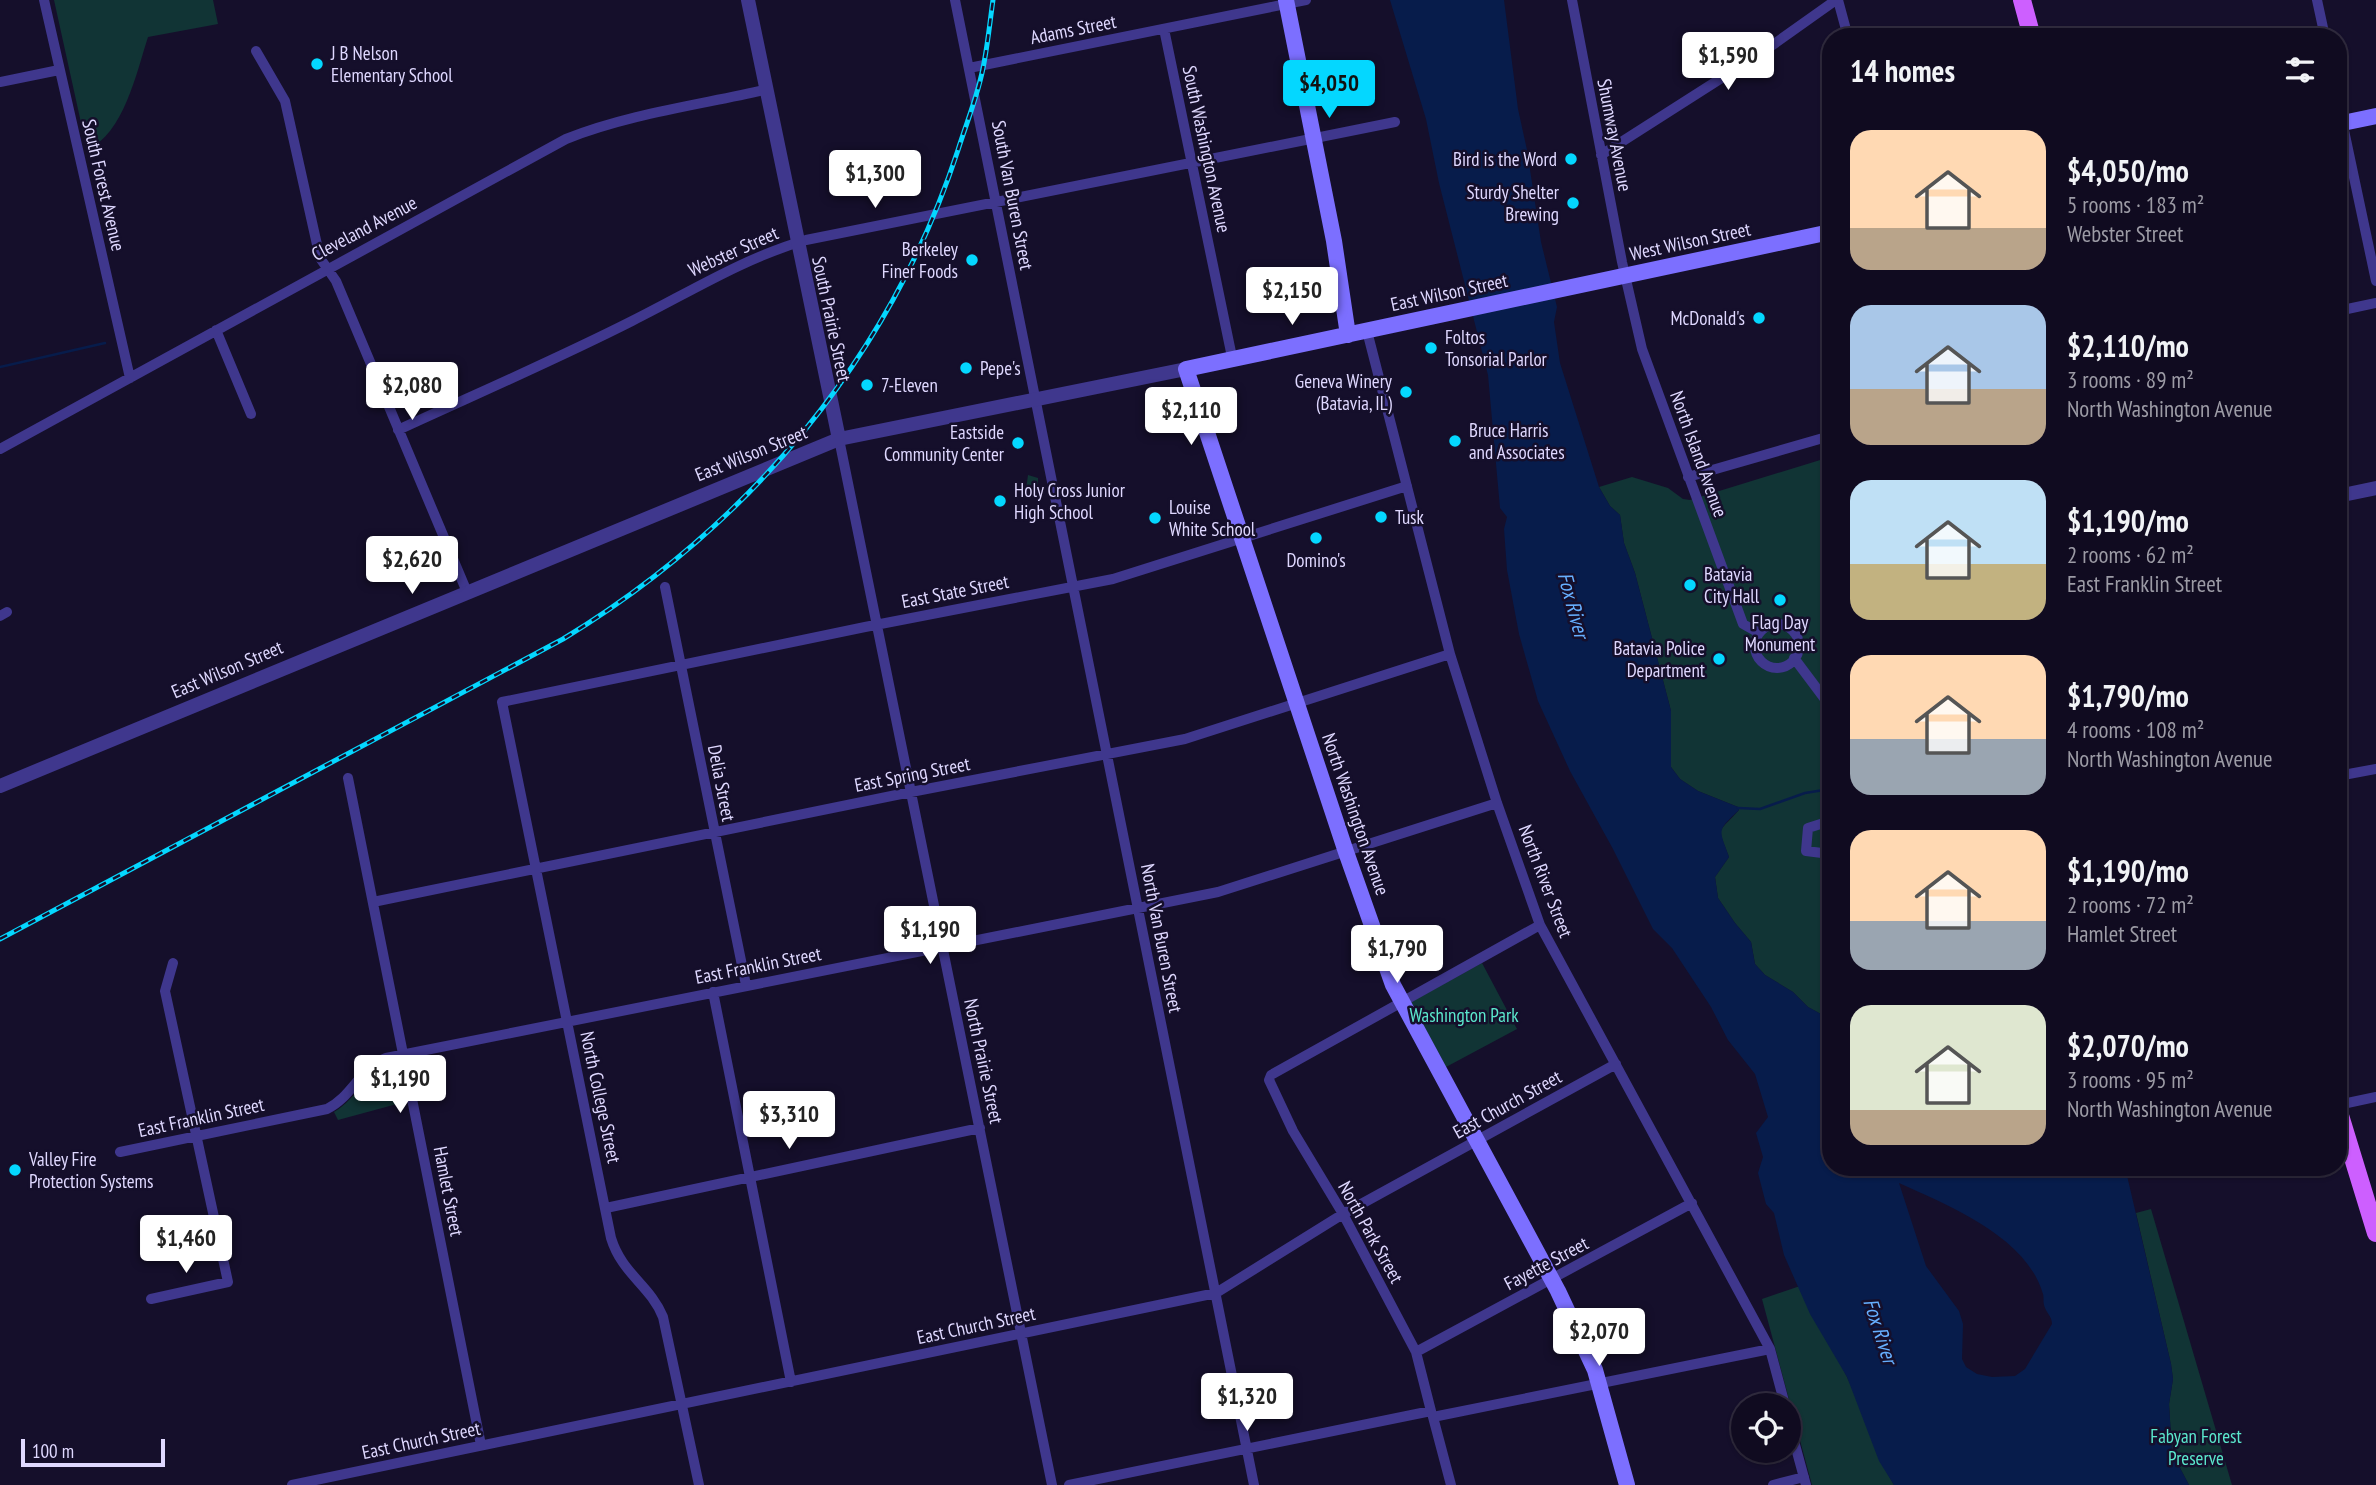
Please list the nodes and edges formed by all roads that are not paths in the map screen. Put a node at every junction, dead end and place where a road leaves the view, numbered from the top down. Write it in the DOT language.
graph roads {
  1 [pos="44,0"];
  2 [pos="748,0"];
  3 [pos="956,0"];
  4 [pos="1306,0"];
  5 [pos="1572,0"];
  6 [pos="1837,0"];
  7 [pos="2022,0"];
  8 [pos="2317,0"];
  9 [pos="1286,2"];
  10 [pos="1845,28"];
  11 [pos="2030,28"];
  12 [pos="2323,28"];
  13 [pos="1164,29"];
  14 [pos="256,51"];
  15 [pos="969,68"];
  16 [pos="59,70"];
  17 [pos="0,82"];
  18 [pos="765,90"];
  19 [pos="2376,116"];
  20 [pos="1395,122"];
  21 [pos="2347,122"];
  22 [pos="1314,139"];
  23 [pos="2347,154"];
  24 [pos="1601,155"];
  25 [pos="1192,163"];
  26 [pos="996,202"];
  27 [pos="1822,234"];
  28 [pos="797,242"];
  29 [pos="328,268"];
  30 [pos="1626,276"];
  31 [pos="2376,281"];
  32 [pos="1558,290"];
  33 [pos="2376,303"];
  34 [pos="2347,309"];
  35 [pos="216,330"];
  36 [pos="1367,331"];
  37 [pos="1348,335"];
  38 [pos="1232,358"];
  39 [pos="1186,369"];
  40 [pos="130,379"];
  41 [pos="1037,398"];
  42 [pos="251,414"];
  43 [pos="398,430"];
  44 [pos="1822,438"];
  45 [pos="839,439"];
  46 [pos="0,449"];
  47 [pos="1688,477"];
  48 [pos="1407,486"];
  49 [pos="2376,488"];
  50 [pos="2347,494"];
  51 [pos="1244,539"];
  52 [pos="665,587"];
  53 [pos="1074,587"];
  54 [pos="467,592"];
  55 [pos="876,624"];
  56 [pos="1759,633"];
  57 [pos="1450,654"];
  58 [pos="1794,658"];
  59 [pos="681,664"];
  60 [pos="1822,695"];
  61 [pos="502,702"];
  62 [pos="1297,703"];
  63 [pos="1107,754"];
  64 [pos="2376,769"];
  65 [pos="2347,774"];
  66 [pos="348,778"];
  67 [pos="0,786"];
  68 [pos="911,792"];
  69 [pos="1497,803"];
  70 [pos="1822,824"];
  71 [pos="715,832"];
  72 [pos="1346,852"];
  73 [pos="1822,853"];
  74 [pos="536,869"];
  75 [pos="373,902"];
  76 [pos="1139,908"];
  77 [pos="1540,925"];
  78 [pos="943,948"];
  79 [pos="173,963"];
  80 [pos="746,985"];
  81 [pos="713,992"];
  82 [pos="1401,1001"];
  83 [pos="567,1021"];
  84 [pos="404,1054"];
  85 [pos="1616,1064"];
  86 [pos="2376,1097"];
  87 [pos="2347,1106"];
  88 [pos="980,1128"];
  89 [pos="196,1135"];
  90 [pos="2347,1138"];
  91 [pos="1477,1140"];
  92 [pos="120,1152"];
  93 [pos="750,1176"];
  94 [pos="1692,1203"];
  95 [pos="606,1208"];
  96 [pos="1343,1214"];
  97 [pos="2376,1233"];
  98 [pos="1552,1280"];
  99 [pos="1216,1293"];
  100 [pos="151,1299"];
  101 [pos="1020,1333"];
  102 [pos="1770,1349"];
  103 [pos="1416,1352"];
  104 [pos="791,1382"];
  105 [pos="1600,1384"];
  106 [pos="1782,1393"];
  107 [pos="682,1405"];
  108 [pos="1432,1414"];
  109 [pos="481,1445"];
  110 [pos="1247,1449"];
  111 [pos="1800,1463"];
  112 [pos="1805,1481"];
  113 [pos="292,1485"];
  114 [pos="699,1485"];
  115 [pos="1052,1485"];
  116 [pos="1069,1485"];
  117 [pos="1254,1485"];
  118 [pos="1451,1485"];
  119 [pos="1627,1485"];
  120 [pos="1773,1485"];
  1 -- 16 [label="street, South Forest Avenue"];
  2 -- 18 [label="street, South Prairie Street"];
  3 -- 15 [label="street, South Van Buren Street"];
  4 -- 9 [label="street, Adams Street"];
  5 -- 24 [label="street, Shumway Avenue"];
  6 -- 10 [label="street"];
  6 -- 24 [label="street"];
  7 -- 11 [label="main road"];
  8 -- 12 [label="street"];
  9 -- 13 [label="street, Adams Street"];
  9 -- 22 [label="main road"];
  13 -- 15 [label="street, Adams Street"];
  13 -- 25 [label="street, South Washington Avenue"];
  14 -- 29 [label="street"];
  15 -- 26 [label="street, South Van Buren Street"];
  16 -- 17 [label="street"];
  16 -- 40 [label="street, South Forest Avenue"];
  18 -- 28 [label="street, South Prairie Street"];
  18 -- 29 [label="street, Cleveland Avenue"];
  19 -- 21 [label="main road"];
  20 -- 22 [label="street, Webster Street"];
  22 -- 25 [label="street, Webster Street"];
  22 -- 37 [label="main road"];
  23 -- 31 [label="street"];
  24 -- 30 [label="street, Shumway Avenue"];
  25 -- 26 [label="street, Webster Street"];
  25 -- 38 [label="street, South Washington Avenue"];
  26 -- 28 [label="street, Webster Street"];
  26 -- 41 [label="street, South Van Buren Street"];
  27 -- 30 [label="main road, West Wilson Street"];
  28 -- 43 [label="street, Webster Street"];
  28 -- 45 [label="street, South Prairie Street"];
  29 -- 35 [label="street, Cleveland Avenue"];
  29 -- 43 [label="street"];
  30 -- 32 [label="main road, West Wilson Street"];
  30 -- 47 [label="street, North Island Avenue"];
  32 -- 36 [label="main road, East Wilson Street"];
  33 -- 34 [label="street"];
  35 -- 40 [label="street, Cleveland Avenue"];
  35 -- 42 [label="street"];
  36 -- 37 [label="main road, East Wilson Street"];
  36 -- 48 [label="street, North River Street"];
  37 -- 38 [label="main road, East Wilson Street"];
  38 -- 39 [label="main road, East Wilson Street"];
  39 -- 41 [label="street, East Wilson Street"];
  39 -- 51 [label="main road, North Washington Avenue"];
  40 -- 46 [label="street, Cleveland Avenue"];
  41 -- 45 [label="street, East Wilson Street"];
  41 -- 53 [label="street, North Van Buren Street"];
  43 -- 54 [label="street"];
  44 -- 47 [label="street"];
  45 -- 54 [label="street, East Wilson Street"];
  45 -- 55 [label="street, North Prairie Street"];
  47 -- 56 [label="street, North Island Avenue"];
  48 -- 51 [label="street, East State Street"];
  48 -- 57 [label="street, North River Street"];
  49 -- 50 [label="street"];
  51 -- 53 [label="street, East State Street"];
  51 -- 62 [label="main road, North Washington Avenue"];
  52 -- 59 [label="street, Delia Street"];
  53 -- 55 [label="street, East State Street"];
  53 -- 63 [label="street, North Van Buren Street"];
  54 -- 67 [label="street, East Wilson Street"];
  55 -- 59 [label="street, East State Street"];
  55 -- 68 [label="street, North Prairie Street"];
  56 -- 58 [label="street, North Island Avenue"];
  56 -- 58 [label="street"];
  57 -- 62 [label="street, East Spring Street"];
  57 -- 69 [label="street, North River Street"];
  58 -- 60 [label="street"];
  59 -- 61 [label="street, East State Street"];
  59 -- 71 [label="street, Delia Street"];
  61 -- 74 [label="street, North College Street"];
  62 -- 63 [label="street, East Spring Street"];
  62 -- 72 [label="main road, North Washington Avenue"];
  63 -- 68 [label="street, East Spring Street"];
  63 -- 76 [label="street, North Van Buren Street"];
  64 -- 65 [label="street"];
  66 -- 75 [label="street, Hamlet Street"];
  68 -- 71 [label="street, East Spring Street"];
  68 -- 78 [label="street, North Prairie Street"];
  69 -- 72 [label="street, East Franklin Street"];
  69 -- 77 [label="street, North River Street"];
  70 -- 73 [label="street"];
  71 -- 74 [label="street, East Spring Street"];
  71 -- 80 [label="street, Delia Street"];
  72 -- 76 [label="street, East Franklin Street"];
  72 -- 82 [label="main road, North Washington Avenue"];
  74 -- 75 [label="street, East Spring Street"];
  74 -- 83 [label="street, North College Street"];
  75 -- 84 [label="street, Hamlet Street"];
  76 -- 78 [label="street, East Franklin Street"];
  76 -- 99 [label="street, North Van Buren Street"];
  77 -- 82 [label="street"];
  77 -- 85 [label="street, North River Street"];
  78 -- 80 [label="street, East Franklin Street"];
  78 -- 88 [label="street, North Prairie Street"];
  79 -- 89 [label="street"];
  80 -- 81 [label="street, East Franklin Street"];
  81 -- 83 [label="street, East Franklin Street"];
  81 -- 93 [label="street"];
  82 -- 91 [label="main road, North Washington Avenue"];
  82 -- 96 [label="street, North Park Street"];
  83 -- 84 [label="street, East Franklin Street"];
  83 -- 95 [label="street, North College Street"];
  84 -- 89 [label="street, East Franklin Street"];
  84 -- 109 [label="street, Hamlet Street"];
  85 -- 91 [label="street, East Church Street"];
  85 -- 94 [label="street, North River Street"];
  86 -- 87 [label="street"];
  88 -- 93 [label="street"];
  88 -- 101 [label="street, North Prairie Street"];
  89 -- 92 [label="street, East Franklin Street"];
  89 -- 100 [label="street"];
  90 -- 97 [label="main road"];
  91 -- 96 [label="street, East Church Street"];
  91 -- 98 [label="main road, North Washington Avenue"];
  93 -- 95 [label="street"];
  93 -- 104 [label="street"];
  94 -- 98 [label="street, Fayette Street"];
  94 -- 102 [label="street, North River Street"];
  95 -- 107 [label="street, North College Street"];
  96 -- 99 [label="street, East Church Street"];
  96 -- 103 [label="street, North Park Street"];
  98 -- 103 [label="street, Fayette Street"];
  98 -- 105 [label="main road, North Washington Avenue"];
  99 -- 101 [label="street, East Church Street"];
  99 -- 110 [label="street, North Van Buren Street"];
  101 -- 104 [label="street, East Church Street"];
  101 -- 115 [label="street, North Prairie Street"];
  102 -- 105 [label="street"];
  102 -- 106 [label="street, North River Street"];
  103 -- 108 [label="street, North Park Street"];
  104 -- 107 [label="street, East Church Street"];
  105 -- 108 [label="street"];
  105 -- 119 [label="main road, North Washington Avenue"];
  107 -- 109 [label="street, East Church Street"];
  107 -- 114 [label="street, North College Street"];
  108 -- 110 [label="street"];
  108 -- 118 [label="street, North Park Street"];
  109 -- 113 [label="street, East Church Street"];
  110 -- 116 [label="street"];
  110 -- 117 [label="street, North Van Buren Street"];
  111 -- 112 [label="street"];
  112 -- 120 [label="street"];
}
